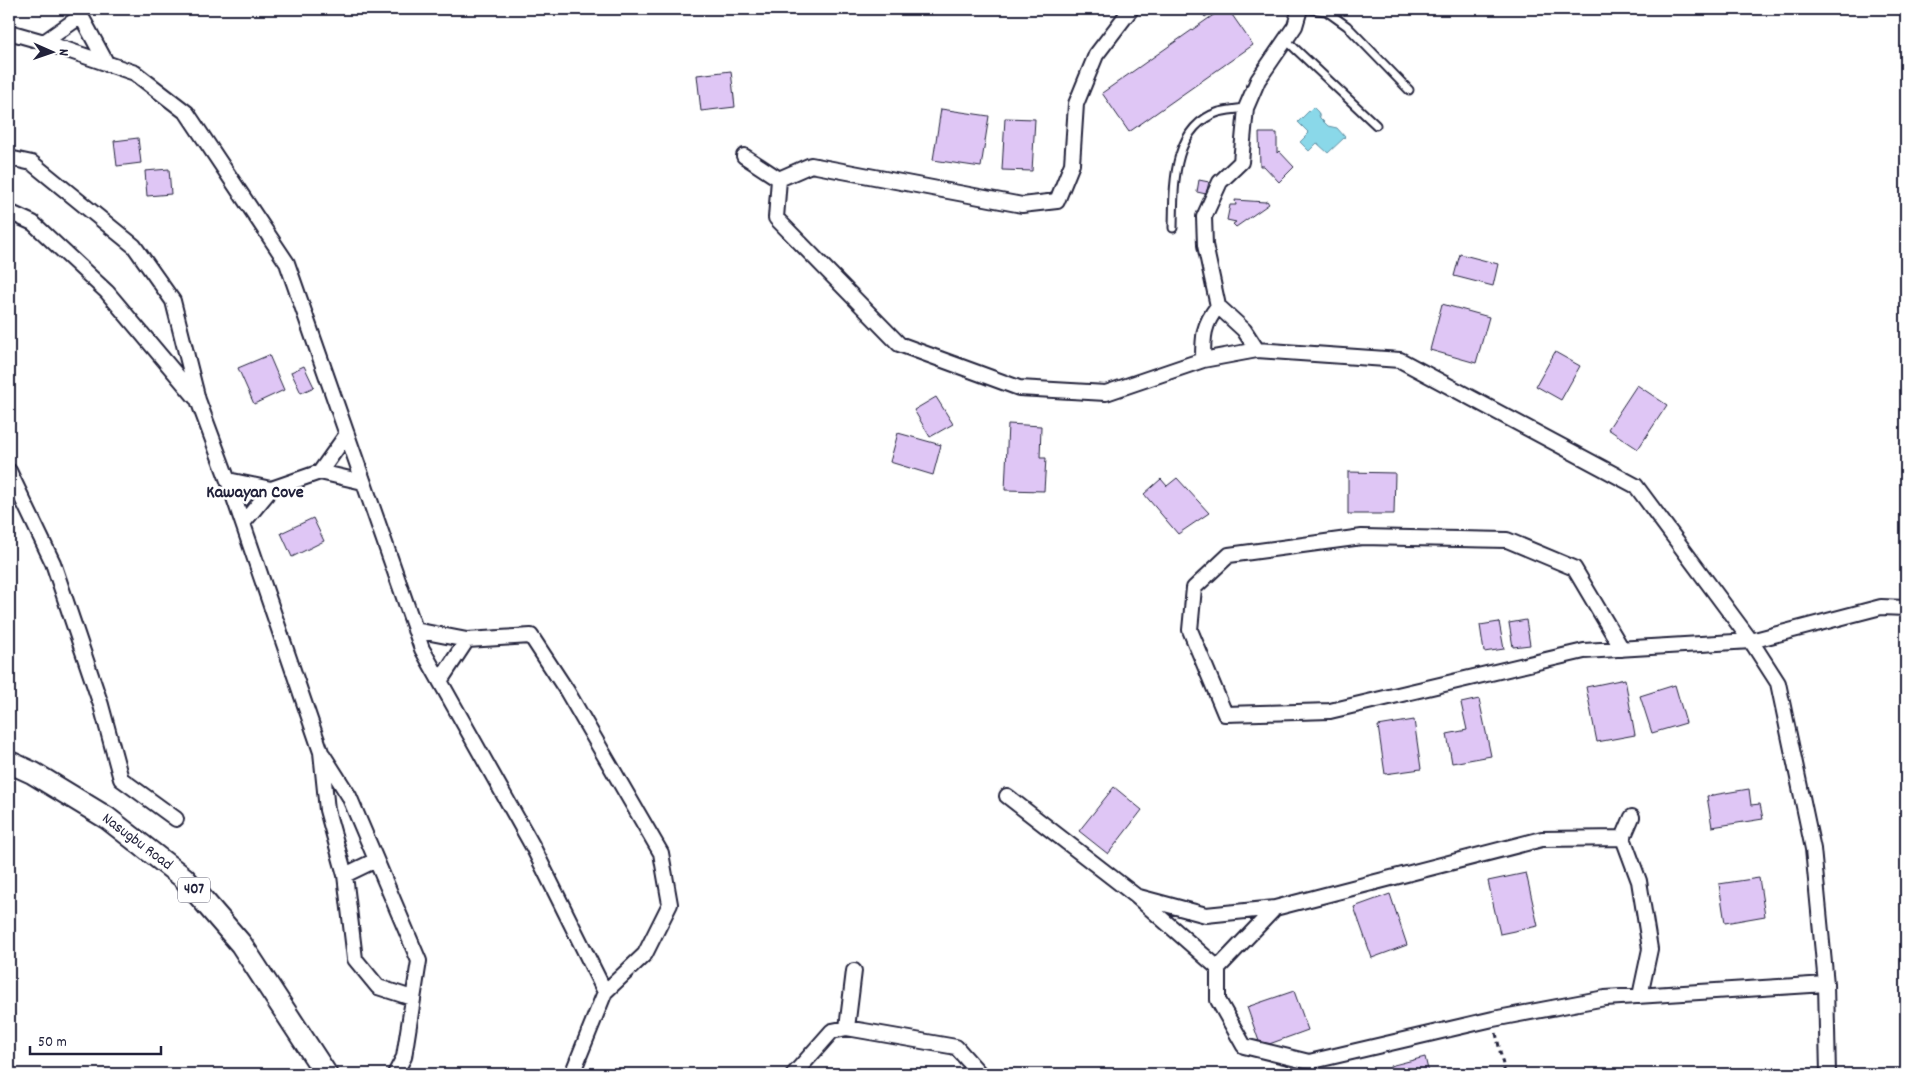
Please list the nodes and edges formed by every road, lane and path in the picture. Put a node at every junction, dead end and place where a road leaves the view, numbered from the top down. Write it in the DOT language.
graph roads {
  1 [pos="1131,9"];
  2 [pos="1300,9"];
  3 [pos="1308,9"];
  4 [pos="81,13"];
  5 [pos="9,32"];
  6 [pos="1286,40"];
  7 [pos="44,42"];
  8 [pos="107,64"];
  9 [pos="1408,90"];
  10 [pos="1246,108"];
  11 [pos="1376,125"];
  12 [pos="744,156"];
  13 [pos="9,158"];
  14 [pos="779,179"];
  15 [pos="9,212"];
  16 [pos="1172,228"];
  17 [pos="1218,306"];
  18 [pos="1257,350"];
  19 [pos="1203,360"];
  20 [pos="198,400"];
  21 [pos="347,434"];
  22 [pos="9,471"];
  23 [pos="320,472"];
  24 [pos="228,480"];
  25 [pos="363,482"];
  26 [pos="271,489"];
  27 [pos="242,523"];
  28 [pos="1906,608"];
  29 [pos="415,630"];
  30 [pos="467,640"];
  31 [pos="1751,642"];
  32 [pos="1622,649"];
  33 [pos="440,681"];
  34 [pos="321,752"];
  35 [pos="9,762"];
  36 [pos="1008,796"];
  37 [pos="1632,817"];
  38 [pos="176,819"];
  39 [pos="1623,838"];
  40 [pos="376,860"];
  41 [pos="345,875"];
  42 [pos="1136,896"];
  43 [pos="1275,908"];
  44 [pos="1218,968"];
  45 [pos="854,971"];
  46 [pos="1826,984"];
  47 [pos="606,992"];
  48 [pos="1640,996"];
  49 [pos="412,998"];
  50 [pos="1493,1019"];
  51 [pos="847,1028"];
  52 [pos="326,1074"];
  53 [pos="395,1074"];
  54 [pos="572,1074"];
  55 [pos="794,1074"];
  56 [pos="980,1074"];
  57 [pos="1505,1074"];
  58 [pos="1828,1074"];
  1 -- 14 [label="street"];
  2 -- 6 [label="street"];
  3 -- 9 [label="lane"];
  4 -- 7 [label="street"];
  4 -- 8 [label="street"];
  5 -- 7 [label="street"];
  6 -- 10 [label="street"];
  6 -- 11 [label="lane"];
  7 -- 8 [label="street"];
  8 -- 21 [label="street"];
  10 -- 16 [label="lane"];
  10 -- 17 [label="street"];
  12 -- 14 [label="street"];
  13 -- 20 [label="street"];
  14 -- 19 [label="street"];
  15 -- 20 [label="street"];
  17 -- 18 [label="street"];
  17 -- 19 [label="street"];
  18 -- 19 [label="street"];
  18 -- 31 [label="street"];
  20 -- 24 [label="street"];
  21 -- 23 [label="street"];
  21 -- 25 [label="street"];
  22 -- 38 [label="street"];
  23 -- 25 [label="street"];
  23 -- 26 [label="street"];
  24 -- 26 [label="street"];
  24 -- 27 [label="street"];
  25 -- 29 [label="street"];
  26 -- 27 [label="street"];
  27 -- 34 [label="street"];
  28 -- 31 [label="street"];
  29 -- 30 [label="street"];
  29 -- 33 [label="street"];
  30 -- 33 [label="street"];
  30 -- 47 [label="street"];
  31 -- 32 [label="street"];
  31 -- 46 [label="street"];
  32 -- 32 [label="street"];
  33 -- 47 [label="street"];
  34 -- 40 [label="street"];
  34 -- 41 [label="street"];
  35 -- 52 [label="main road, Nasugbu Road / 407"];
  36 -- 42 [label="street"];
  37 -- 39 [label="street"];
  39 -- 43 [label="street"];
  39 -- 48 [label="street"];
  40 -- 41 [label="street"];
  40 -- 49 [label="street"];
  41 -- 49 [label="street"];
  42 -- 43 [label="street"];
  42 -- 44 [label="street"];
  43 -- 44 [label="street"];
  44 -- 50 [label="street"];
  45 -- 51 [label="street"];
  46 -- 48 [label="street"];
  46 -- 58 [label="street"];
  47 -- 54 [label="street"];
  48 -- 50 [label="street"];
  49 -- 53 [label="street"];
  50 -- 57 [label="path"];
  51 -- 55 [label="street"];
  51 -- 56 [label="street"];
}
